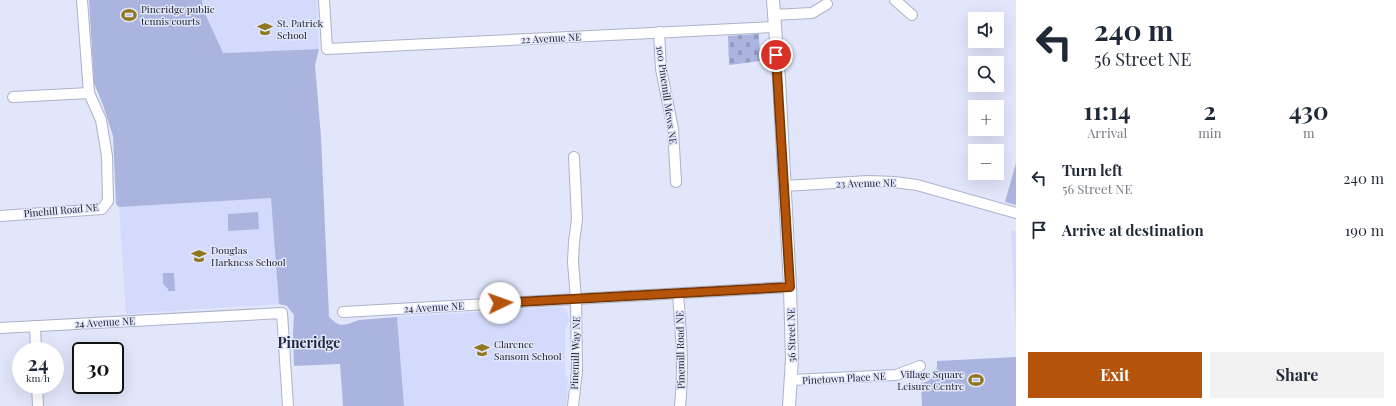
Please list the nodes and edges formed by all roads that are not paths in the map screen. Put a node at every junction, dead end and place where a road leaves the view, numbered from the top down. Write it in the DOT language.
graph roads {
  1 [pos="82,0"];
  2 [pos="324,0"];
  3 [pos="773,0"];
  4 [pos="895,0"];
  5 [pos="827,4"];
  6 [pos="912,14"];
  7 [pos="774,21"];
  8 [pos="659,32"];
  9 [pos="89,93"];
  10 [pos="13,97"];
  11 [pos="574,157"];
  12 [pos="676,182"];
  13 [pos="784,186"];
  14 [pos="1016,213"];
  15 [pos="0,216"];
  16 [pos="790,287"];
  17 [pos="678,294"];
  18 [pos="576,299"];
  19 [pos="342,312"];
  20 [pos="34,326"];
  21 [pos="0,328"];
  22 [pos="35,342"];
  23 [pos="920,366"];
  24 [pos="791,380"];
  25 [pos="37,394"];
  26 [pos="38,406"];
  27 [pos="288,406"];
  28 [pos="573,406"];
  29 [pos="680,406"];
  30 [pos="789,406"];
  1 -- 9 [label="street, Pinehill Road NE"];
  2 -- 8 [label="street, 22 Avenue NE"];
  3 -- 7 [label="street, 56 Street NE"];
  4 -- 6 [label="street"];
  5 -- 7 [label="street, 22 Avenue NE"];
  7 -- 8 [label="street, 22 Avenue NE"];
  7 -- 13 [label="street, 56 Street NE"];
  8 -- 12 [label="street, 100 Pinemill Mews NE"];
  9 -- 10 [label="street"];
  9 -- 15 [label="street, Pinehill Road NE"];
  11 -- 18 [label="street, Pinemill Way NE"];
  13 -- 14 [label="street, 23 Avenue NE"];
  13 -- 16 [label="street, 56 Street NE"];
  16 -- 17 [label="street, 24 Avenue NE"];
  16 -- 24 [label="street, 56 Street NE"];
  17 -- 18 [label="street, 24 Avenue NE"];
  17 -- 29 [label="street, Pinemill Road NE"];
  18 -- 19 [label="street, 24 Avenue NE"];
  18 -- 28 [label="street, Pinemill Way NE"];
  20 -- 21 [label="street, 24 Avenue NE"];
  20 -- 22 [label="street"];
  20 -- 27 [label="street, 24 Avenue NE"];
  23 -- 24 [label="street, Pinetown Place NE"];
  24 -- 30 [label="street, 56 Street NE"];
  25 -- 26 [label="street"];
}
